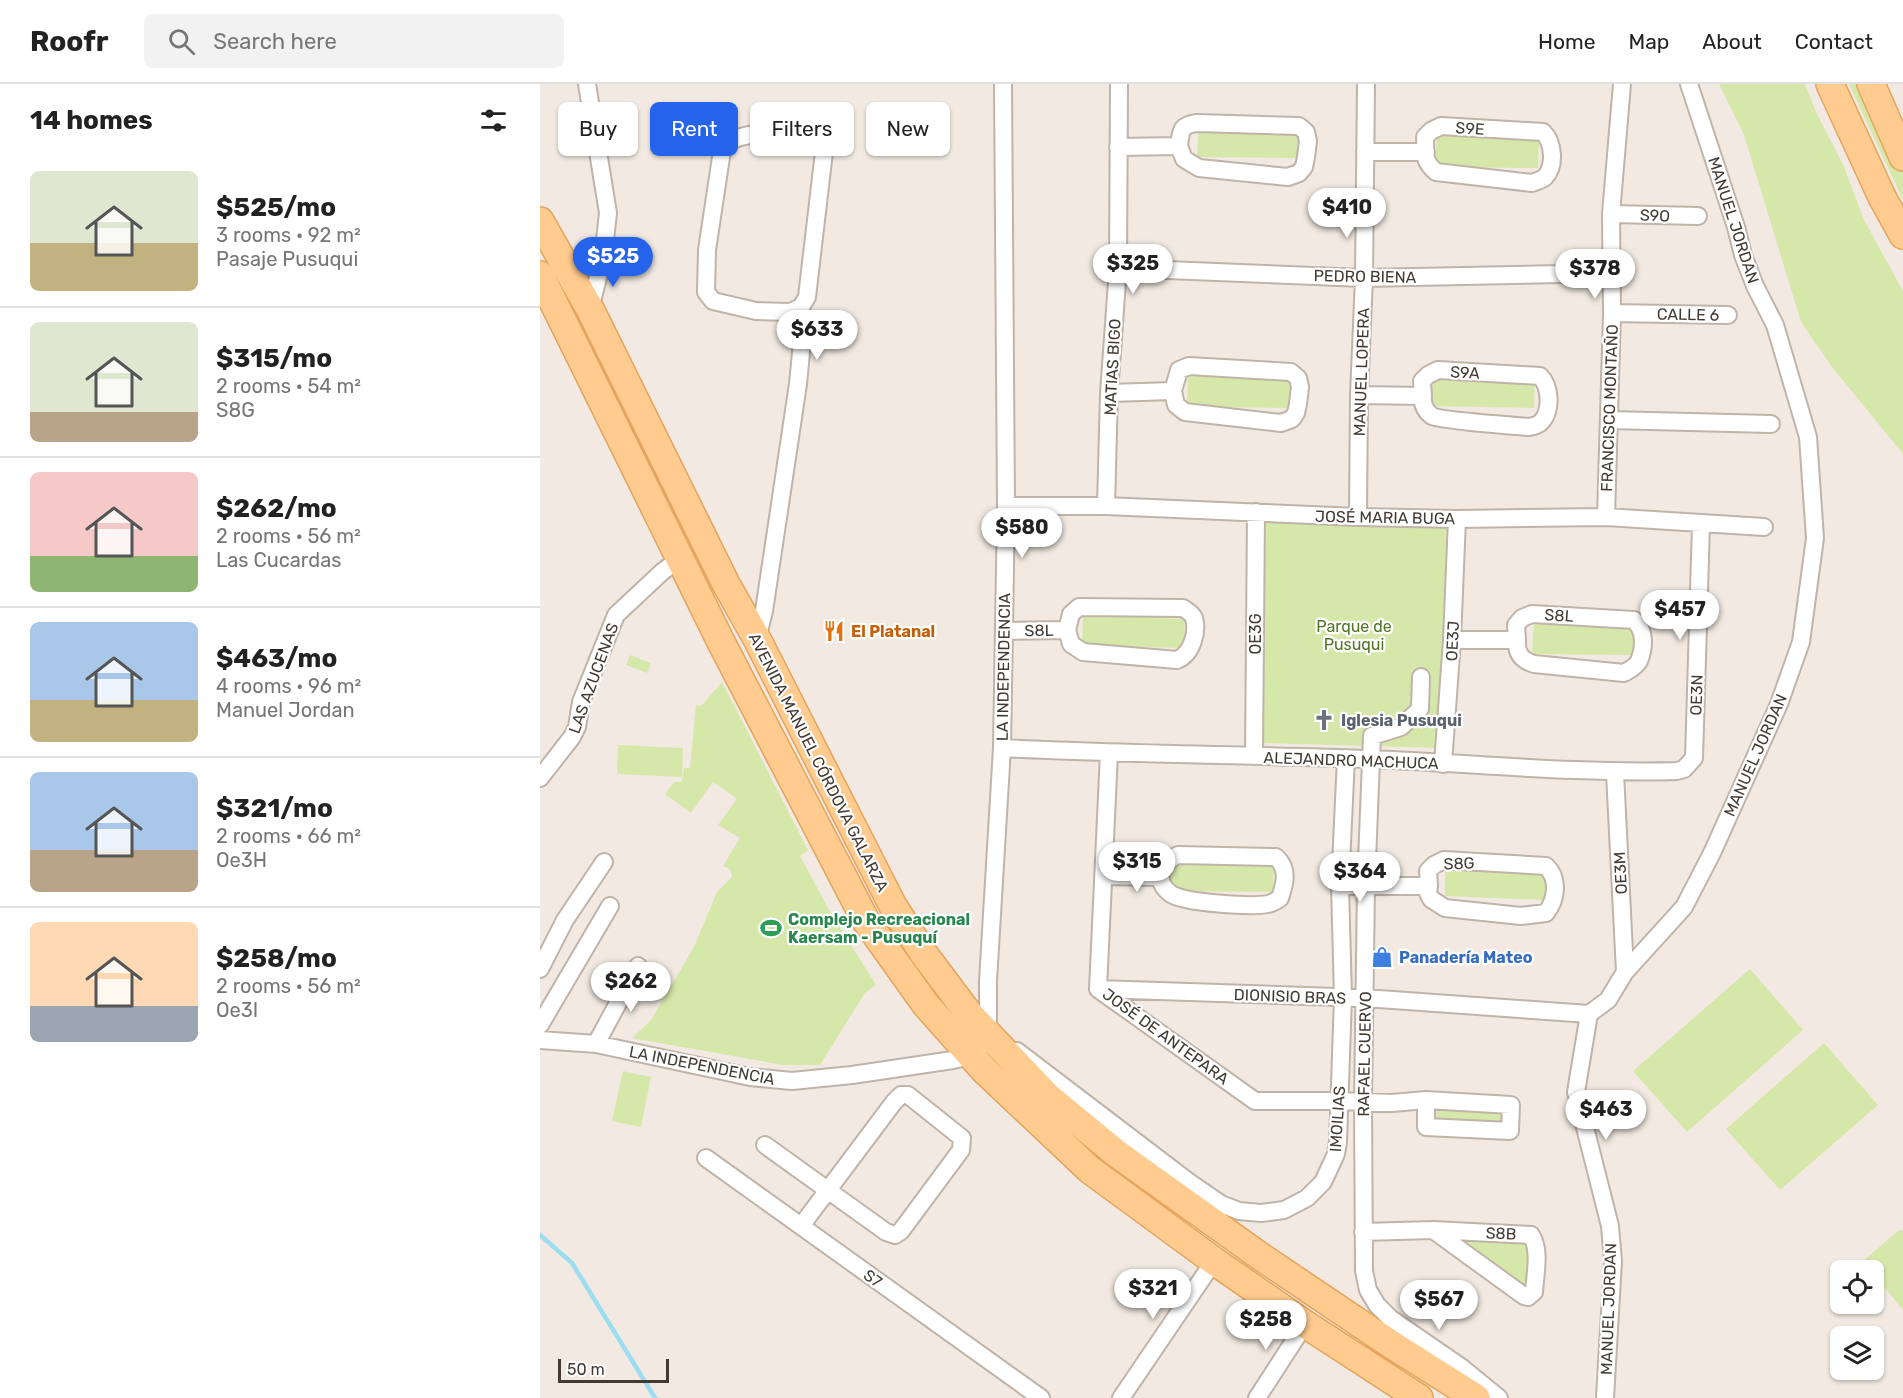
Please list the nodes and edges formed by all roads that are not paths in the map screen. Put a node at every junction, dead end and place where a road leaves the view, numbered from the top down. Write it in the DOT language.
graph roads {
  1 [pos="587,84"];
  2 [pos="1004,84"];
  3 [pos="1119,84"];
  4 [pos="1366,84"];
  5 [pos="1622,84"];
  6 [pos="1689,84"];
  7 [pos="1830,84"];
  8 [pos="1872,84"];
  9 [pos="1179,146"];
  10 [pos="1118,147"];
  11 [pos="1426,152"];
  12 [pos="1365,153"];
  13 [pos="1903,157"];
  14 [pos="1611,214"];
  15 [pos="1698,216"];
  16 [pos="540,221"];
  17 [pos="1903,235"];
  18 [pos="1118,268"];
  19 [pos="1612,273"];
  20 [pos="540,275"];
  21 [pos="1364,278"];
  22 [pos="590,309"];
  23 [pos="790,312"];
  24 [pos="1612,313"];
  25 [pos="1728,315"];
  26 [pos="1173,391"];
  27 [pos="1109,393"];
  28 [pos="1359,395"];
  29 [pos="1423,396"];
  30 [pos="1609,420"];
  31 [pos="1771,424"];
  32 [pos="1006,506"];
  33 [pos="1106,506"];
  34 [pos="1256,512"];
  35 [pos="1358,517"];
  36 [pos="1606,517"];
  37 [pos="1457,519"];
  38 [pos="1701,524"];
  39 [pos="1764,527"];
  40 [pos="679,559"];
  41 [pos="1067,630"];
  42 [pos="1004,631"];
  43 [pos="757,639"];
  44 [pos="1452,640"];
  45 [pos="1517,640"];
  46 [pos="1421,677"];
  47 [pos="1002,748"];
  48 [pos="1109,753"];
  49 [pos="1254,756"];
  50 [pos="1694,758"];
  51 [pos="1346,759"];
  52 [pos="1372,759"];
  53 [pos="1443,764"];
  54 [pos="1615,773"];
  55 [pos="540,778"];
  56 [pos="604,862"];
  57 [pos="1104,876"];
  58 [pos="1160,877"];
  59 [pos="1340,886"];
  60 [pos="1366,886"];
  61 [pos="1429,886"];
  62 [pos="610,906"];
  63 [pos="638,966"];
  64 [pos="540,969"];
  65 [pos="1624,972"];
  66 [pos="1098,989"];
  67 [pos="1343,997"];
  68 [pos="1365,998"];
  69 [pos="1589,1014"];
  70 [pos="540,1025"];
  71 [pos="988,1034"];
  72 [pos="540,1040"];
  73 [pos="596,1044"];
  74 [pos="970,1056"];
  75 [pos="1426,1100"];
  76 [pos="1339,1101"];
  77 [pos="1363,1101"];
  78 [pos="765,1145"];
  79 [pos="706,1158"];
  80 [pos="827,1191"];
  81 [pos="801,1226"];
  82 [pos="1433,1230"];
  83 [pos="1363,1232"];
  84 [pos="1214,1261"];
  85 [pos="1305,1324"];
  86 [pos="1041,1398"];
  87 [pos="1121,1398"];
  88 [pos="1257,1398"];
  89 [pos="1419,1398"];
  90 [pos="1476,1398"];
  91 [pos="1499,1398"];
  92 [pos="1605,1398"];
  1 -- 22 [label="street"];
  2 -- 32 [label="street, LA INDEPENDENCIA"];
  3 -- 10 [label="street, MATIAS BIGO"];
  4 -- 12 [label="street, MANUEL LOPERA"];
  5 -- 14 [label="street, FRANCISCO MONTAÑO"];
  6 -- 65 [label="street, MANUEL JORDAN"];
  7 -- 17 [label="main road"];
  8 -- 13 [label="main road"];
  9 -- 9 [label="street"];
  9 -- 10 [label="street"];
  10 -- 18 [label="street, MATIAS BIGO"];
  11 -- 11 [label="street, S9E"];
  11 -- 12 [label="street"];
  12 -- 21 [label="street, MANUEL LOPERA"];
  14 -- 15 [label="street, S9O"];
  14 -- 19 [label="street, FRANCISCO MONTAÑO"];
  16 -- 22 [label="main road, AVENIDA MANUEL CÓRDOVA GALARZA"];
  18 -- 21 [label="street, PEDRO BIENA"];
  18 -- 27 [label="street, MATIAS BIGO"];
  19 -- 21 [label="street, PEDRO BIENA"];
  19 -- 24 [label="street, FRANCISCO MONTAÑO"];
  20 -- 40 [label="main road, AVENIDA MANUEL CÓRDOVA GALARZA"];
  21 -- 28 [label="street, MANUEL LOPERA"];
  22 -- 43 [label="main road, AVENIDA MANUEL CÓRDOVA GALARZA"];
  23 -- 23 [label="street"];
  23 -- 43 [label="street"];
  24 -- 25 [label="street, CALLE 6"];
  24 -- 30 [label="street, FRANCISCO MONTAÑO"];
  26 -- 26 [label="street"];
  26 -- 27 [label="street"];
  27 -- 33 [label="street, MATIAS BIGO"];
  28 -- 29 [label="street"];
  28 -- 35 [label="street, MANUEL LOPERA"];
  29 -- 29 [label="street, S9A"];
  30 -- 31 [label="street"];
  30 -- 36 [label="street, FRANCISCO MONTAÑO"];
  32 -- 33 [label="street, JOSÉ MARIA BUGA"];
  32 -- 42 [label="street, LA INDEPENDENCIA"];
  33 -- 34 [label="street, JOSÉ MARIA BUGA"];
  34 -- 35 [label="street, JOSÉ MARIA BUGA"];
  34 -- 49 [label="street, OE3G"];
  35 -- 37 [label="street, JOSÉ MARIA BUGA"];
  36 -- 37 [label="street, JOSÉ MARIA BUGA"];
  36 -- 38 [label="street, JOSÉ MARIA BUGA"];
  37 -- 44 [label="street, OE3J"];
  38 -- 39 [label="street, JOSÉ MARIA BUGA"];
  38 -- 50 [label="street, OE3N"];
  40 -- 55 [label="street, LAS AZUCENAS"];
  40 -- 74 [label="main road, AVENIDA MANUEL CÓRDOVA GALARZA"];
  41 -- 41 [label="street, S8L"];
  41 -- 42 [label="street, S8L"];
  42 -- 47 [label="street, LA INDEPENDENCIA"];
  43 -- 71 [label="main road, AVENIDA MANUEL CÓRDOVA GALARZA"];
  44 -- 45 [label="street"];
  44 -- 53 [label="street, OE3J"];
  45 -- 45 [label="street, S8L"];
  46 -- 52 [label="street, RAFAEL CUERVO"];
  47 -- 48 [label="street, ALEJANDRO MACHUCA"];
  47 -- 71 [label="street, LA INDEPENDENCIA"];
  48 -- 49 [label="street, ALEJANDRO MACHUCA"];
  48 -- 57 [label="street, JOSÉ DE ANTEPARA"];
  49 -- 51 [label="street, ALEJANDRO MACHUCA"];
  50 -- 54 [label="street, ALEJANDRO MACHUCA"];
  51 -- 52 [label="street, ALEJANDRO MACHUCA"];
  51 -- 59 [label="street, IMOILIAS"];
  52 -- 53 [label="street, ALEJANDRO MACHUCA"];
  52 -- 60 [label="street, RAFAEL CUERVO"];
  53 -- 54 [label="street, ALEJANDRO MACHUCA"];
  54 -- 65 [label="street, OE3M"];
  56 -- 64 [label="street"];
  57 -- 58 [label="street"];
  57 -- 66 [label="street, JOSÉ DE ANTEPARA"];
  58 -- 58 [label="street"];
  59 -- 60 [label="street, S8G"];
  59 -- 67 [label="street, IMOILIAS"];
  60 -- 61 [label="street, S8G"];
  60 -- 68 [label="street, RAFAEL CUERVO"];
  61 -- 61 [label="street, S8G"];
  62 -- 70 [label="street"];
  63 -- 73 [label="street"];
  65 -- 69 [label="street, MANUEL JORDAN"];
  66 -- 67 [label="street, DIONISIO BRAS"];
  66 -- 76 [label="street, JOSÉ DE ANTEPARA"];
  67 -- 68 [label="street, DIONISIO BRAS"];
  67 -- 76 [label="street, IMOILIAS"];
  68 -- 69 [label="street, DIONISIO BRAS"];
  68 -- 77 [label="street, RAFAEL CUERVO"];
  69 -- 92 [label="street, MANUEL JORDAN"];
  71 -- 74 [label="street"];
  71 -- 76 [label="street, IMOILIAS"];
  71 -- 90 [label="main road, AVENIDA MANUEL CÓRDOVA GALARZA"];
  72 -- 73 [label="street, LA INDEPENDENCIA"];
  73 -- 74 [label="street, LA INDEPENDENCIA"];
  74 -- 84 [label="main road, AVENIDA MANUEL CÓRDOVA GALARZA"];
  75 -- 75 [label="street, JOSÉ DE ANTEPARA"];
  75 -- 77 [label="street, JOSÉ DE ANTEPARA"];
  76 -- 77 [label="street, JOSÉ DE ANTEPARA"];
  77 -- 83 [label="street, RAFAEL CUERVO"];
  78 -- 80 [label="street"];
  79 -- 81 [label="street, S7"];
  80 -- 80 [label="street"];
  80 -- 81 [label="street"];
  81 -- 86 [label="street, S7"];
  82 -- 82 [label="street, S8B"];
  82 -- 83 [label="street, S8B"];
  83 -- 91 [label="street, RAFAEL CUERVO"];
  84 -- 85 [label="main road, AVENIDA MANUEL CÓRDOVA GALARZA"];
  84 -- 87 [label="street"];
  85 -- 88 [label="street"];
  85 -- 89 [label="main road, AVENIDA MANUEL CÓRDOVA GALARZA"];
}
